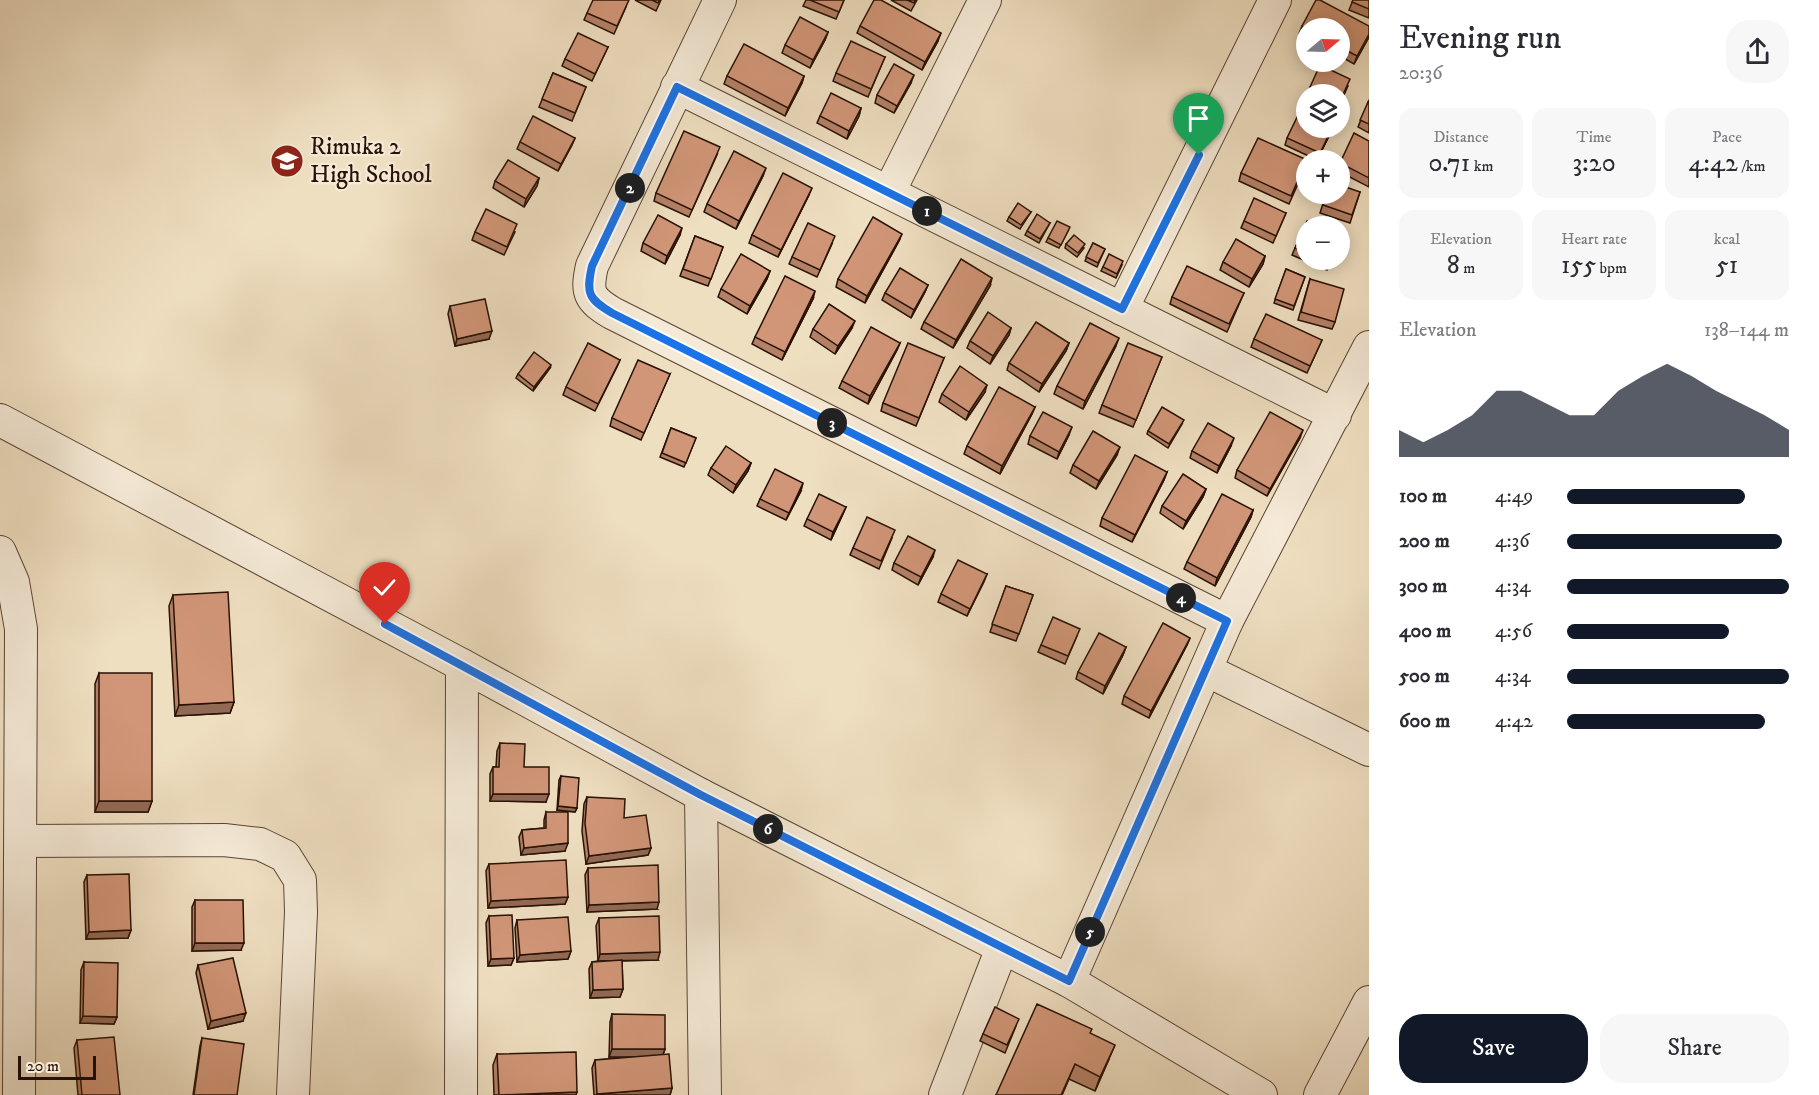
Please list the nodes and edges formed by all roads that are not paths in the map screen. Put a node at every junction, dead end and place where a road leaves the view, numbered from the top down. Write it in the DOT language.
graph roads {
  1 [pos="720,0"];
  2 [pos="985,0"];
  3 [pos="1275,0"];
  4 [pos="677,87"];
  5 [pos="890,192"];
  6 [pos="1122,309"];
  7 [pos="1369,347"];
  8 [pos="1335,415"];
  9 [pos="0,420"];
  10 [pos="0,552"];
  11 [pos="1227,621"];
  12 [pos="462,664"];
  13 [pos="1206,670"];
  14 [pos="1369,750"];
  15 [pos="701,795"];
  16 [pos="21,841"];
  17 [pos="1002,948"];
  18 [pos="1069,981"];
  19 [pos="1369,1002"];
  20 [pos="19,1095"];
  21 [pos="293,1095"];
  22 [pos="461,1095"];
  23 [pos="705,1095"];
  24 [pos="945,1095"];
  25 [pos="1261,1095"];
  26 [pos="1320,1095"];
  1 -- 4 [label="street"];
  2 -- 5 [label="street"];
  3 -- 6 [label="street"];
  4 -- 5 [label="street"];
  4 -- 11 [label="street"];
  5 -- 6 [label="street"];
  6 -- 8 [label="street"];
  7 -- 8 [label="street"];
  8 -- 11 [label="street"];
  9 -- 12 [label="street"];
  10 -- 16 [label="street"];
  11 -- 13 [label="street"];
  12 -- 15 [label="street"];
  12 -- 22 [label="street"];
  13 -- 14 [label="street"];
  13 -- 18 [label="street"];
  15 -- 17 [label="street"];
  15 -- 23 [label="street"];
  16 -- 20 [label="street"];
  16 -- 21 [label="street"];
  17 -- 18 [label="street"];
  17 -- 24 [label="street"];
  18 -- 25 [label="street"];
  19 -- 26 [label="street"];
}
